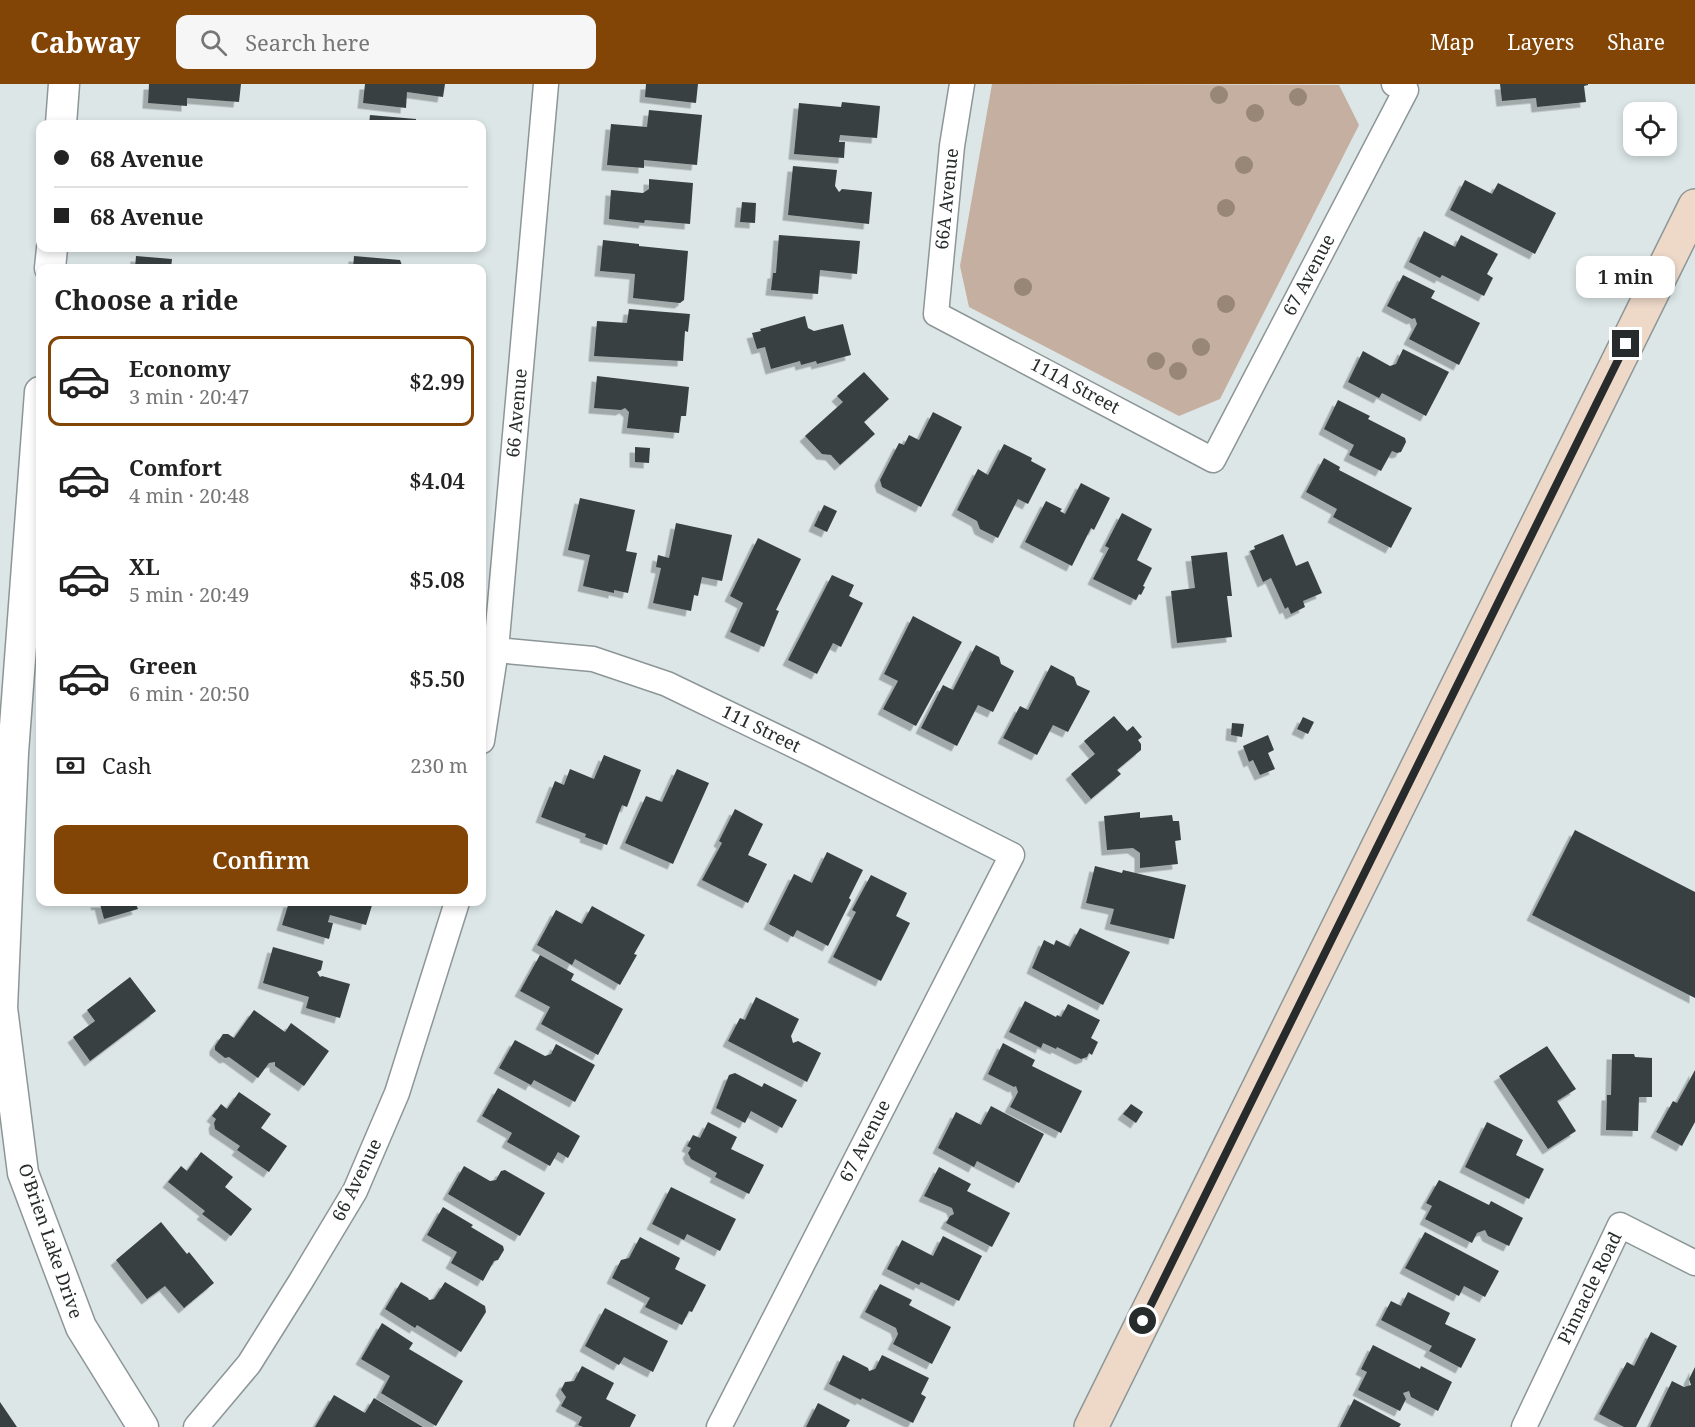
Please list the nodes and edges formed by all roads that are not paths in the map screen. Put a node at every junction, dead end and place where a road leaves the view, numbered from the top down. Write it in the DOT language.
graph roads {
  1 [pos="64,84"];
  2 [pos="546,84"];
  3 [pos="962,84"];
  4 [pos="1400,87"];
  5 [pos="61,120"];
  6 [pos="1695,206"];
  7 [pos="936,314"];
  8 [pos="36,434"];
  9 [pos="1213,460"];
  10 [pos="496,650"];
  11 [pos="486,715"];
  12 [pos="6,752"];
  13 [pos="1012,855"];
  14 [pos="456,906"];
  15 [pos="1695,1263"];
  16 [pos="142,1427"];
  17 [pos="196,1427"];
  18 [pos="719,1427"];
  19 [pos="1091,1427"];
  20 [pos="1524,1427"];
  1 -- 5 [label="street"];
  2 -- 10 [label="street, 66 Avenue"];
  3 -- 7 [label="street, 66A Avenue"];
  4 -- 9 [label="street, 67 Avenue"];
  6 -- 19 [label="main road"];
  7 -- 9 [label="street, 111A Street"];
  8 -- 12 [label="street, O'Brien Lake Drive"];
  10 -- 11 [label="street, 66 Avenue"];
  10 -- 13 [label="street, 111 Street"];
  12 -- 16 [label="street, O'Brien Lake Drive"];
  13 -- 18 [label="street, 67 Avenue"];
  14 -- 17 [label="street, 66 Avenue"];
  15 -- 20 [label="street, Pinnacle Road"];
}
